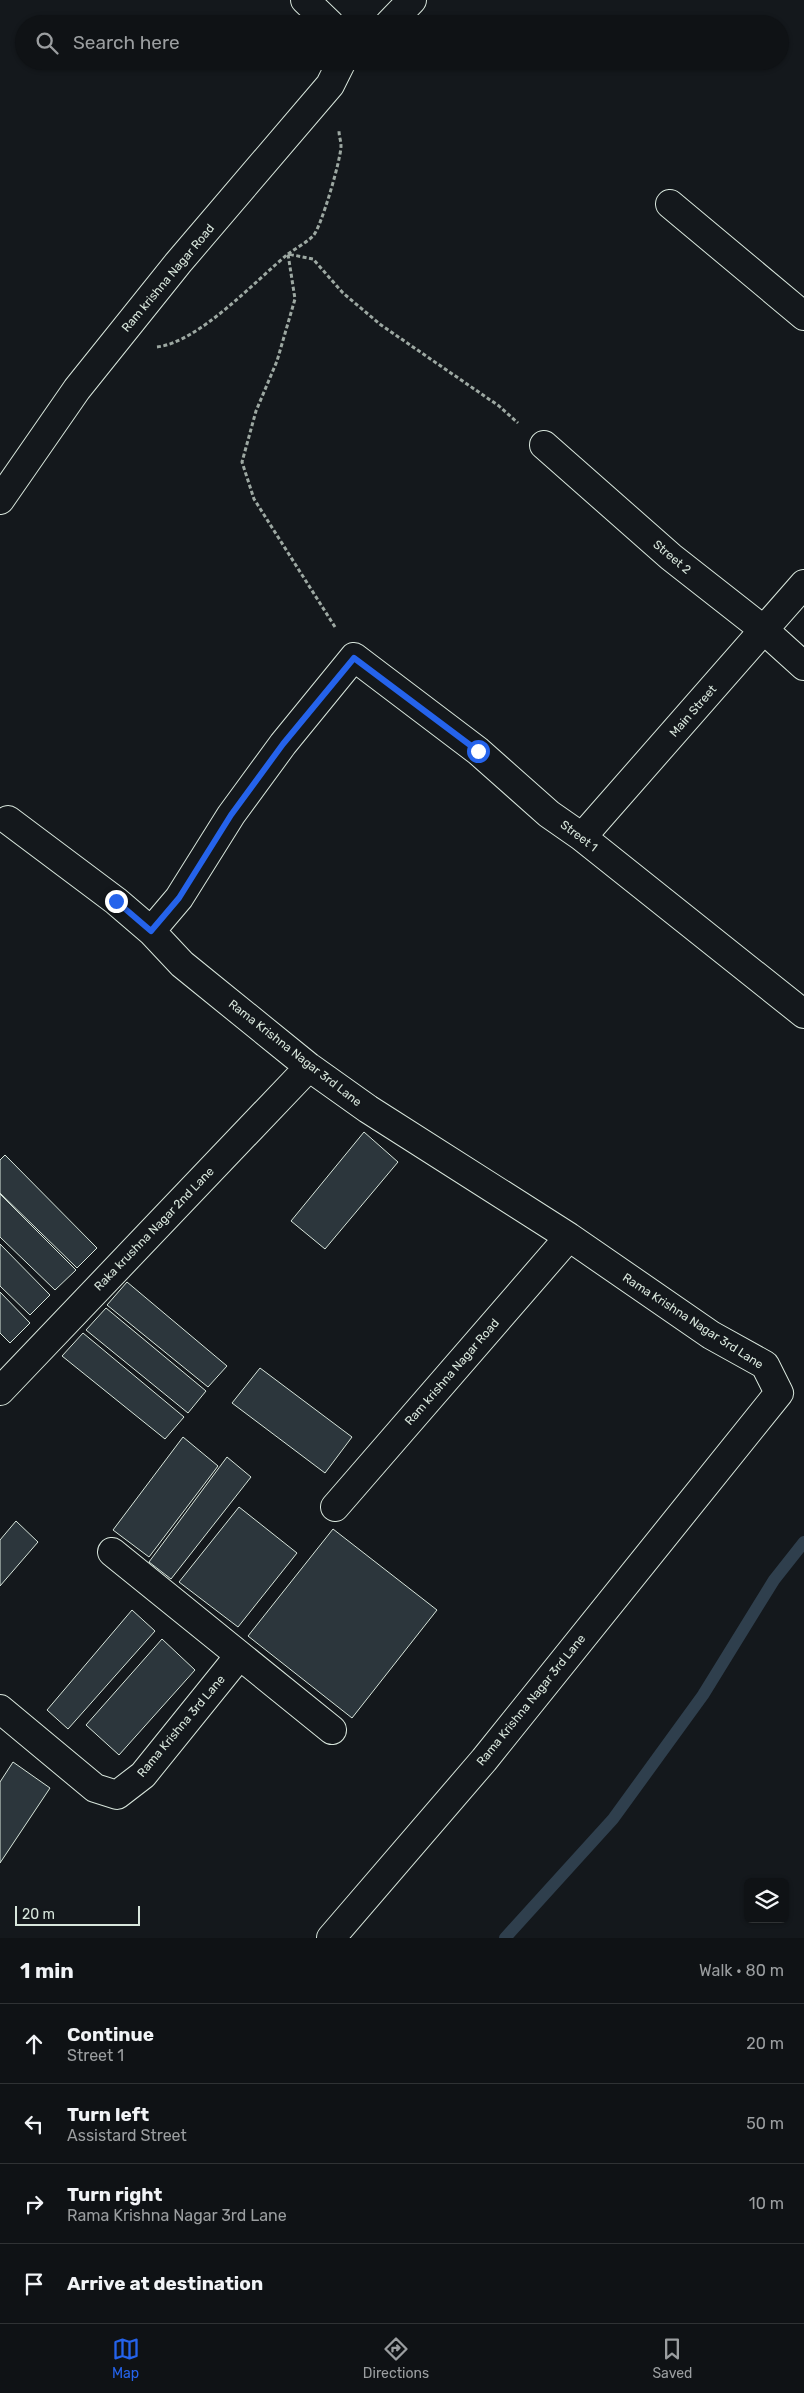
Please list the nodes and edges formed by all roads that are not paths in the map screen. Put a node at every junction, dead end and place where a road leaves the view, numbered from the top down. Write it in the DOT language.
graph roads {
  1 [pos="412,0"];
  2 [pos="398,15"];
  3 [pos="338,70"];
  4 [pos="344,70"];
  5 [pos="330,85"];
  6 [pos="670,204"];
  7 [pos="804,316"];
  8 [pos="544,445"];
  9 [pos="0,500"];
  10 [pos="804,584"];
  11 [pos="764,630"];
  12 [pos="804,666"];
  13 [pos="8,820"];
  14 [pos="582,837"];
  15 [pos="151,931"];
  16 [pos="804,1014"];
  17 [pos="309,1067"];
  18 [pos="569,1237"];
  19 [pos="0,1391"];
  20 [pos="335,1507"];
  21 [pos="112,1552"];
  22 [pos="239,1656"];
  23 [pos="0,1709"];
  24 [pos="332,1730"];
  25 [pos="331,1938"];
  1 -- 2 [label="street"];
  3 -- 5 [label="street, Ram krishna Nagar Road"];
  4 -- 5 [label="street"];
  5 -- 9 [label="street, Ram krishna Nagar Road"];
  6 -- 7 [label="street"];
  8 -- 11 [label="street, Street 2"];
  10 -- 11 [label="street, Main Street"];
  11 -- 12 [label="street, Street 2"];
  11 -- 14 [label="street, Main Street"];
  13 -- 15 [label="street, Rama Krishna Nagar 3rd Lane"];
  14 -- 15 [label="street, Street 1"];
  14 -- 16 [label="street, Street 1"];
  15 -- 17 [label="street, Rama Krishna Nagar 3rd Lane"];
  17 -- 18 [label="street, Rama Krishna Nagar 3rd Lane"];
  17 -- 19 [label="street, Raka krushna Nagar 2nd Lane"];
  18 -- 20 [label="street, Ram krishna Nagar Road"];
  18 -- 25 [label="street, Rama Krishna Nagar 3rd Lane"];
  21 -- 22 [label="street"];
  22 -- 23 [label="street, Rama Krishna 3rd Lane"];
  22 -- 24 [label="street"];
}
